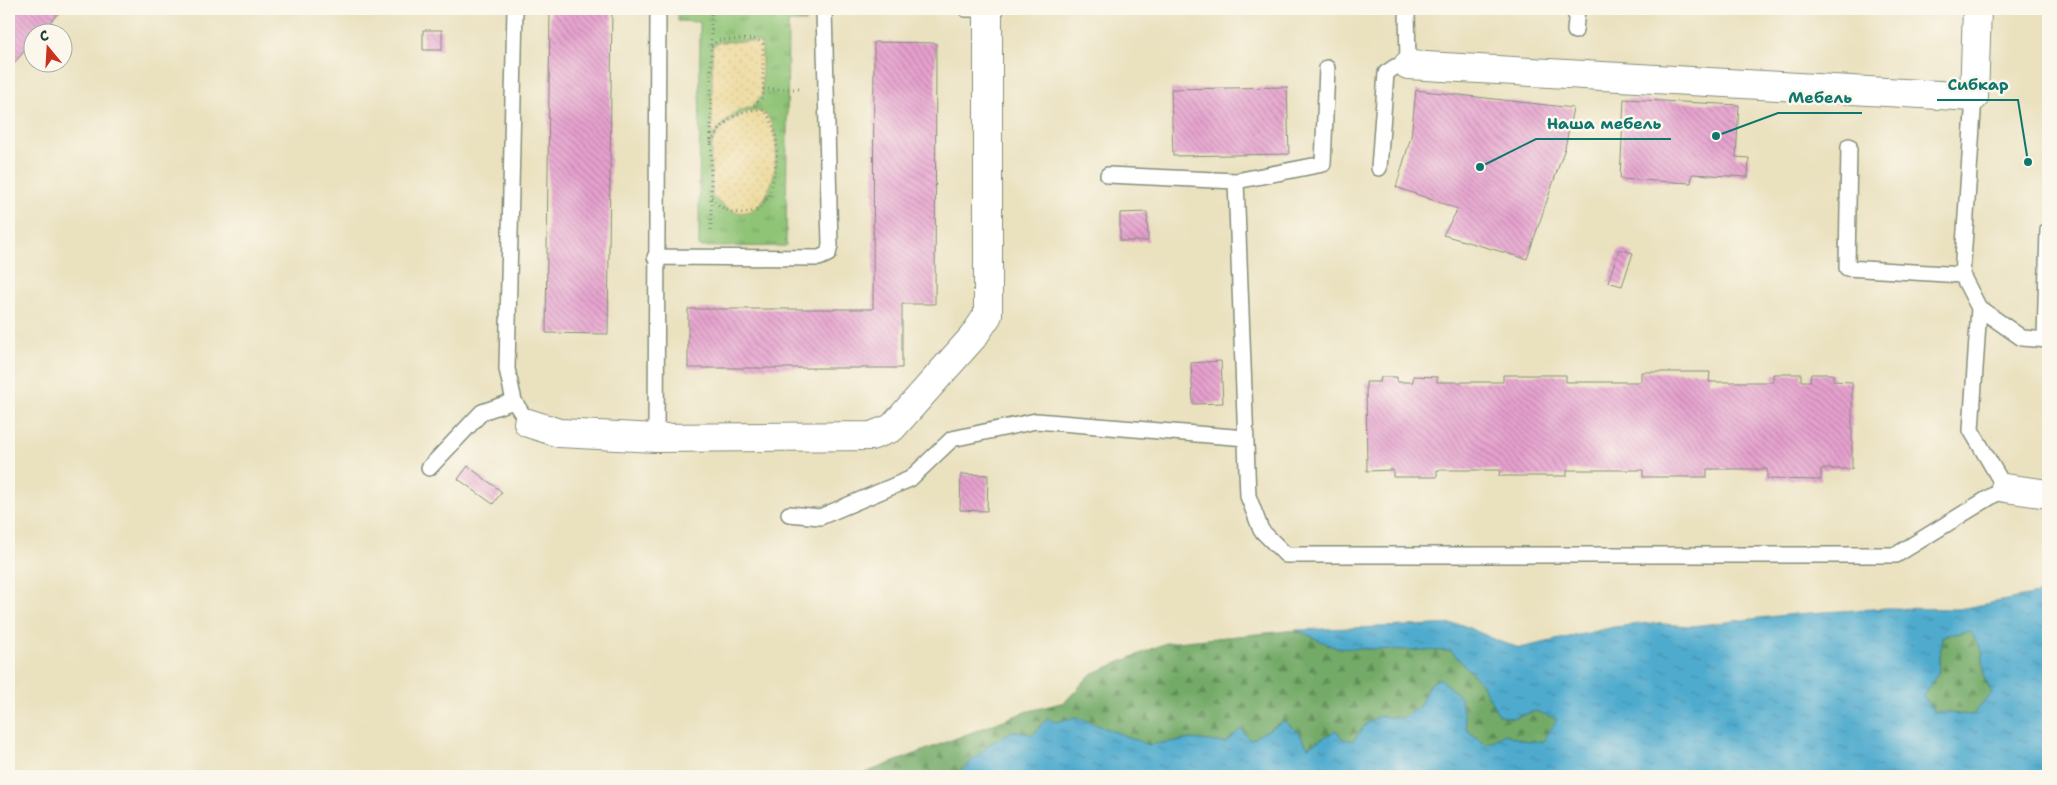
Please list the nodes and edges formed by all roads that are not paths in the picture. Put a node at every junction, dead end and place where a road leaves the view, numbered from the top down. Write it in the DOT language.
graph roads {
  1 [pos="514,9"];
  2 [pos="966,9"];
  3 [pos="988,9"];
  4 [pos="1407,9"];
  5 [pos="1577,9"];
  6 [pos="1977,9"];
  7 [pos="658,10"];
  8 [pos="824,10"];
  9 [pos="1576,31"];
  10 [pos="1408,66"];
  11 [pos="1327,68"];
  12 [pos="1974,97"];
  13 [pos="1849,146"];
  14 [pos="1379,168"];
  15 [pos="1108,175"];
  16 [pos="1236,181"];
  17 [pos="2048,230"];
  18 [pos="655,257"];
  19 [pos="1962,275"];
  20 [pos="1979,308"];
  21 [pos="2047,340"];
  22 [pos="521,412"];
  23 [pos="656,438"];
  24 [pos="1246,438"];
  25 [pos="429,468"];
  26 [pos="2005,488"];
  27 [pos="2048,494"];
  28 [pos="789,514"];
  1 -- 22 [label="lane"];
  2 -- 3 [label="lane"];
  3 -- 23 [label="street"];
  4 -- 10 [label="lane"];
  5 -- 9 [label="lane"];
  6 -- 12 [label="street"];
  7 -- 18 [label="lane"];
  8 -- 18 [label="lane"];
  10 -- 12 [label="street"];
  10 -- 14 [label="lane"];
  11 -- 16 [label="lane"];
  12 -- 19 [label="lane"];
  13 -- 19 [label="lane"];
  15 -- 16 [label="lane"];
  16 -- 24 [label="lane"];
  17 -- 21 [label="lane"];
  18 -- 23 [label="lane"];
  19 -- 20 [label="lane"];
  20 -- 21 [label="lane"];
  20 -- 26 [label="lane"];
  22 -- 23 [label="street"];
  22 -- 25 [label="lane"];
  24 -- 26 [label="lane"];
  24 -- 28 [label="lane"];
  26 -- 27 [label="street"];
}
